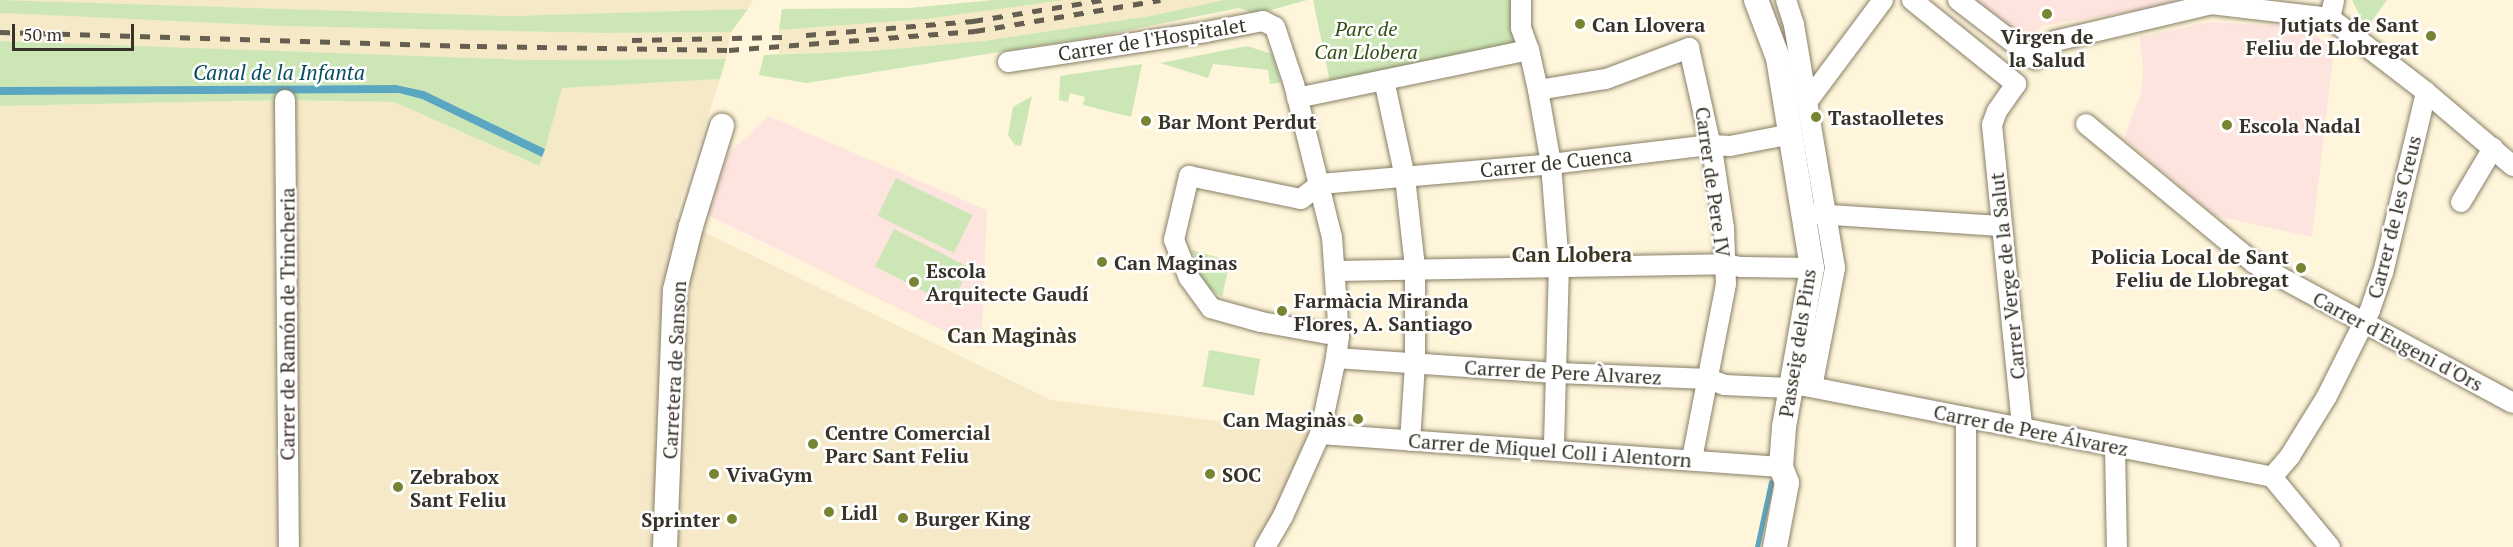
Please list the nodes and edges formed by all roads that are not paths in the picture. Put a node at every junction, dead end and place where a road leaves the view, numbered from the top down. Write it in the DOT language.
graph roads {
  1 [pos="1521,0"];
  2 [pos="1756,0"];
  3 [pos="1786,0"];
  4 [pos="1883,0"];
  5 [pos="1912,0"];
  6 [pos="1958,0"];
  7 [pos="2332,9"];
  8 [pos="1529,50"];
  9 [pos="1008,62"];
  10 [pos="1384,80"];
  11 [pos="1538,90"];
  12 [pos="2426,92"];
  13 [pos="1297,98"];
  14 [pos="285,100"];
  15 [pos="1808,102"];
  16 [pos="2086,124"];
  17 [pos="722,126"];
  18 [pos="1791,134"];
  19 [pos="1712,145"];
  20 [pos="2493,148"];
  21 [pos="1551,164"];
  22 [pos="2513,166"];
  23 [pos="1405,177"];
  24 [pos="1320,184"];
  25 [pos="2461,202"];
  26 [pos="1816,214"];
  27 [pos="2002,225"];
  28 [pos="1725,264"];
  29 [pos="1559,265"];
  30 [pos="1415,267"];
  31 [pos="1812,268"];
  32 [pos="1336,271"];
  33 [pos="2364,322"];
  34 [pos="1338,336"];
  35 [pos="1336,358"];
  36 [pos="1415,364"];
  37 [pos="1558,373"];
  38 [pos="1709,379"];
  39 [pos="1797,386"];
  40 [pos="2513,403"];
  41 [pos="1966,417"];
  42 [pos="2022,428"];
  43 [pos="1320,434"];
  44 [pos="1410,441"];
  45 [pos="2115,447"];
  46 [pos="1554,449"];
  47 [pos="1692,459"];
  48 [pos="1781,467"];
  49 [pos="2272,477"];
  50 [pos="289,547"];
  51 [pos="665,547"];
  52 [pos="1265,547"];
  53 [pos="1775,547"];
  54 [pos="1966,547"];
  55 [pos="2117,547"];
  56 [pos="2330,547"];
  1 -- 8 [label="street"];
  2 -- 18 [label="street, Passeig dels Pins"];
  3 -- 15 [label="street, Passeig dels Pins"];
  4 -- 15 [label="street"];
  5 -- 27 [label="street, Carrer Verge de la Salut"];
  6 -- 7 [label="street"];
  7 -- 12 [label="street"];
  8 -- 10 [label="street"];
  8 -- 11 [label="street"];
  9 -- 13 [label="street, Carrer de l'Hospitalet"];
  10 -- 13 [label="street"];
  10 -- 23 [label="street"];
  11 -- 19 [label="street, Carrer de Pere IV"];
  11 -- 21 [label="street"];
  12 -- 20 [label="street"];
  12 -- 33 [label="street, Carrer de les Creus"];
  13 -- 24 [label="street, Carrer de l'Hospitalet"];
  14 -- 50 [label="street, Carrer de Ramón de Trincheria"];
  15 -- 26 [label="street, Passeig dels Pins"];
  16 -- 33 [label="street, Carrer d'Eugeni d'Ors"];
  17 -- 51 [label="street, Carretera de Sanson"];
  18 -- 19 [label="street, Carrer de Cuenca"];
  18 -- 26 [label="street, Passeig dels Pins"];
  19 -- 21 [label="street, Carrer de Cuenca"];
  19 -- 28 [label="street, Carrer de Pere IV"];
  20 -- 22 [label="street"];
  20 -- 25 [label="street"];
  21 -- 23 [label="street, Carrer de Cuenca"];
  21 -- 29 [label="street"];
  23 -- 24 [label="street, Carrer de Cuenca"];
  23 -- 30 [label="street"];
  24 -- 32 [label="street, Carrer de l'Hospitalet"];
  24 -- 34 [label="street"];
  26 -- 27 [label="street"];
  26 -- 31 [label="street, Passeig dels Pins"];
  26 -- 39 [label="street, Passeig dels Pins"];
  27 -- 42 [label="street, Carrer Verge de la Salut"];
  28 -- 29 [label="street"];
  28 -- 31 [label="street"];
  28 -- 38 [label="street, Carrer de Pere IV"];
  29 -- 30 [label="street"];
  29 -- 37 [label="street"];
  30 -- 32 [label="street"];
  30 -- 36 [label="street"];
  31 -- 39 [label="street, Passeig dels Pins"];
  32 -- 34 [label="street, Carrer de l'Hospitalet"];
  33 -- 40 [label="street, Carrer d'Eugeni d'Ors"];
  33 -- 49 [label="street, Carrer de les Creus"];
  34 -- 35 [label="street, Carrer de l'Hospitalet"];
  35 -- 36 [label="street, Carrer de Pere Àlvarez"];
  35 -- 43 [label="street, Carrer de l'Hospitalet"];
  36 -- 37 [label="street, Carrer de Pere Àlvarez"];
  36 -- 44 [label="street"];
  37 -- 38 [label="street, Carrer de Pere Àlvarez"];
  37 -- 46 [label="street"];
  38 -- 39 [label="street, Carrer de Pere Àlvarez"];
  38 -- 47 [label="street, Carrer de Pere IV"];
  39 -- 41 [label="street, Carrer de Pere Álvarez"];
  39 -- 48 [label="street, Passeig dels Pins"];
  41 -- 42 [label="street, Carrer de Pere Álvarez"];
  41 -- 54 [label="street"];
  42 -- 45 [label="street, Carrer de Pere Álvarez"];
  43 -- 44 [label="street, Carrer de Miquel Coll i Alentorn"];
  43 -- 52 [label="street, Carrer de l'Hospitalet"];
  44 -- 46 [label="street, Carrer de Miquel Coll i Alentorn"];
  45 -- 49 [label="street, Carrer de Pere Álvarez"];
  45 -- 55 [label="street"];
  46 -- 47 [label="street, Carrer de Miquel Coll i Alentorn"];
  47 -- 48 [label="street, Carrer de Miquel Coll i Alentorn"];
  48 -- 53 [label="street, Passeig dels Pins"];
  49 -- 56 [label="street"];
}
